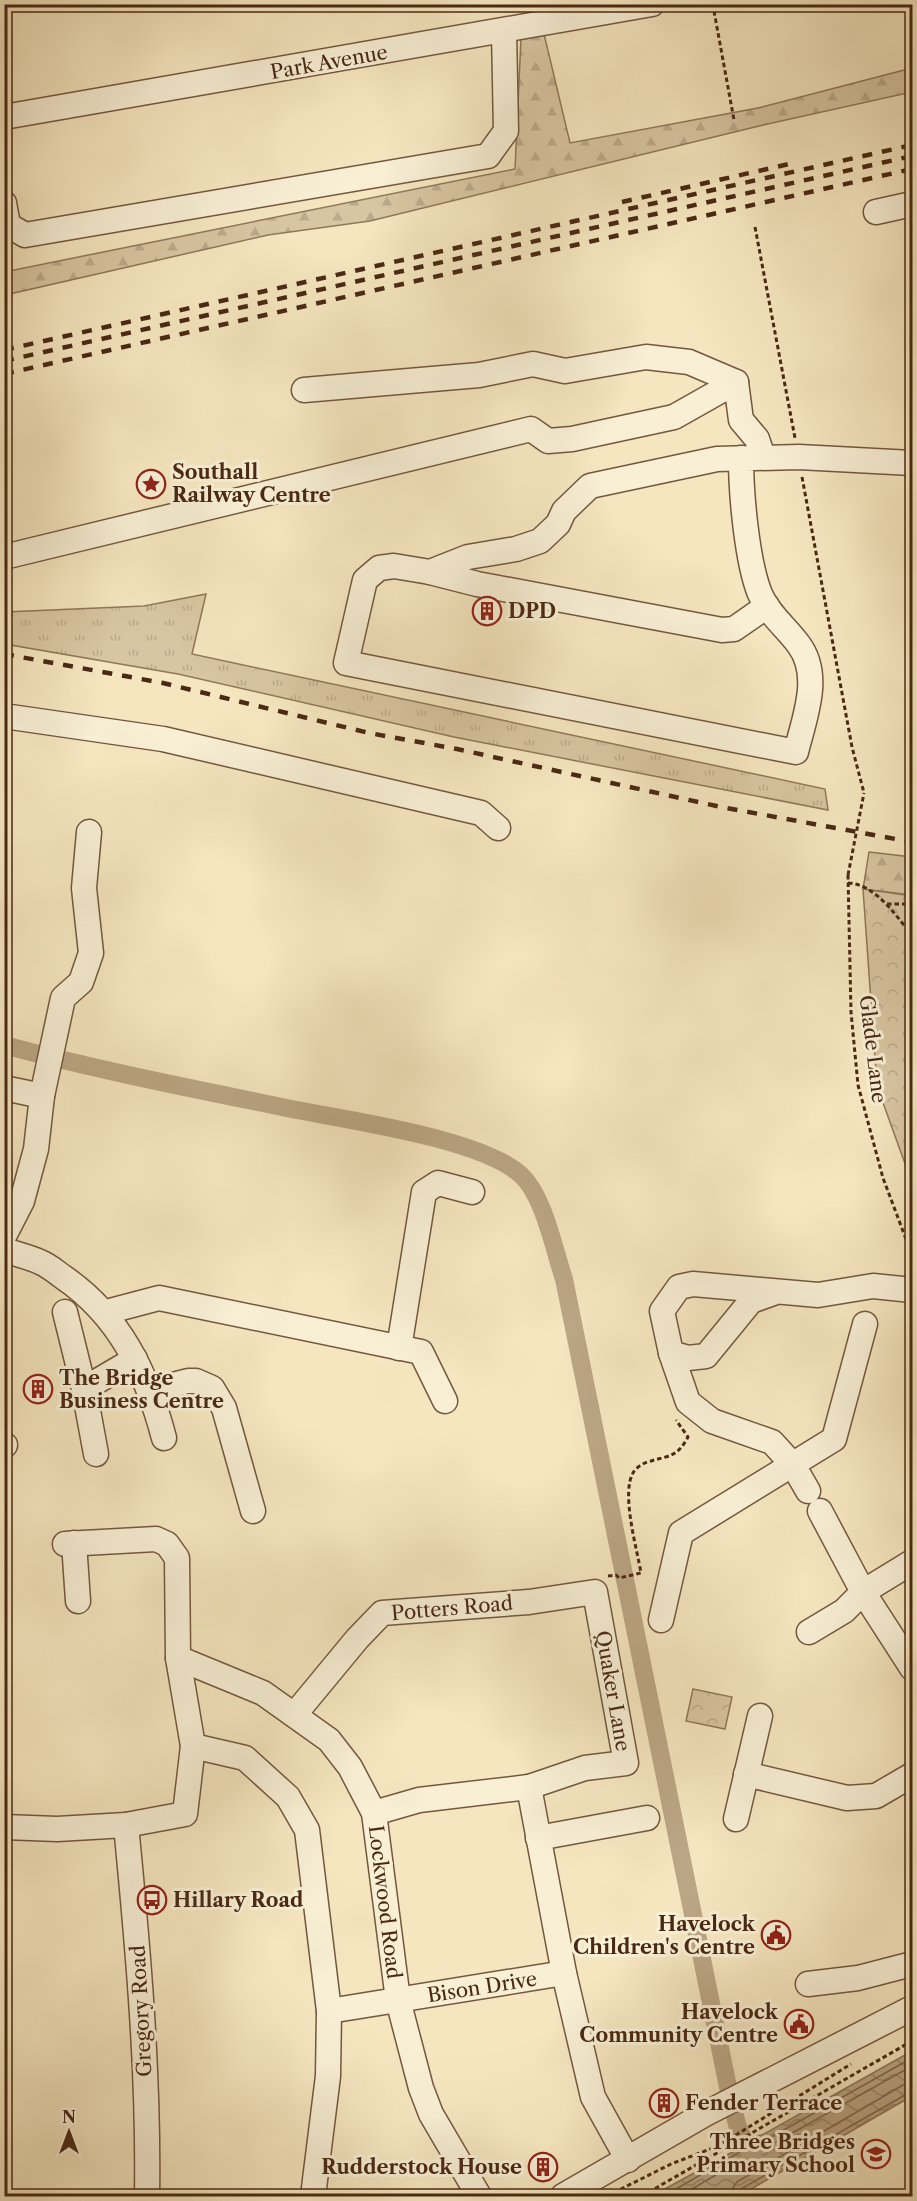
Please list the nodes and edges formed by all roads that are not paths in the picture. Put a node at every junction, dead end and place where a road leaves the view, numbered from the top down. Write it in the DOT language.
graph roads {
  1 [pos="652,4"];
  2 [pos="504,32"];
  3 [pos="4,117"];
  4 [pos="4,203"];
  5 [pos="912,204"];
  6 [pos="876,212"];
  7 [pos="736,382"];
  8 [pos="304,390"];
  9 [pos="752,457"];
  10 [pos="912,463"];
  11 [pos="4,557"];
  12 [pos="430,572"];
  13 [pos="767,606"];
  14 [pos="4,716"];
  15 [pos="498,828"];
  16 [pos="89,832"];
  17 [pos="4,1088"];
  18 [pos="43,1089"];
  19 [pos="472,1192"];
  20 [pos="4,1236"];
  21 [pos="4,1250"];
  22 [pos="912,1290"];
  23 [pos="776,1292"];
  24 [pos="65,1312"];
  25 [pos="106,1312"];
  26 [pos="865,1324"];
  27 [pos="399,1348"];
  28 [pos="671,1353"];
  29 [pos="706,1356"];
  30 [pos="135,1359"];
  31 [pos="84,1389"];
  32 [pos="149,1391"];
  33 [pos="683,1394"];
  34 [pos="445,1401"];
  35 [pos="164,1438"];
  36 [pos="96,1454"];
  37 [pos="793,1465"];
  38 [pos="253,1510"];
  39 [pos="912,1562"];
  40 [pos="863,1592"];
  41 [pos="589,1593"];
  42 [pos="78,1601"];
  43 [pos="661,1620"];
  44 [pos="809,1632"];
  45 [pos="178,1658"];
  46 [pos="912,1668"];
  47 [pos="295,1714"];
  48 [pos="760,1716"];
  49 [pos="193,1746"];
  50 [pos="747,1774"];
  51 [pos="912,1775"];
  52 [pos="529,1787"];
  53 [pos="374,1813"];
  54 [pos="647,1818"];
  55 [pos="736,1819"];
  56 [pos="126,1825"];
  57 [pos="4,1827"];
  58 [pos="538,1838"];
  59 [pos="912,1964"];
  60 [pos="564,1973"];
  61 [pos="808,1984"];
  62 [pos="398,2000"];
  63 [pos="912,2008"];
  64 [pos="329,2011"];
  65 [pos="627,2160"];
  66 [pos="147,2196"];
  67 [pos="313,2196"];
  68 [pos="479,2196"];
  69 [pos="563,2196"];
  1 -- 2 [label="street, Park Avenue"];
  2 -- 3 [label="street, Park Avenue"];
  2 -- 4 [label="street"];
  5 -- 6 [label="street"];
  7 -- 8 [label="street"];
  7 -- 9 [label="street"];
  7 -- 11 [label="street"];
  9 -- 10 [label="street"];
  9 -- 12 [label="street"];
  9 -- 13 [label="street"];
  12 -- 13 [label="street"];
  12 -- 13 [label="street"];
  14 -- 15 [label="street"];
  16 -- 18 [label="street"];
  17 -- 18 [label="street"];
  18 -- 20 [label="street"];
  19 -- 27 [label="street"];
  21 -- 25 [label="street"];
  22 -- 23 [label="street"];
  23 -- 28 [label="street"];
  23 -- 29 [label="street"];
  24 -- 31 [label="street"];
  25 -- 27 [label="street"];
  25 -- 30 [label="street"];
  26 -- 37 [label="street"];
  27 -- 34 [label="street"];
  28 -- 29 [label="street"];
  28 -- 33 [label="street"];
  29 -- 33 [label="street"];
  30 -- 31 [label="street"];
  30 -- 32 [label="street"];
  31 -- 36 [label="street"];
  32 -- 35 [label="street"];
  32 -- 38 [label="street"];
  33 -- 37 [label="street"];
  37 -- 40 [label="street"];
  37 -- 43 [label="street"];
  39 -- 40 [label="street"];
  40 -- 44 [label="street"];
  40 -- 46 [label="street"];
  41 -- 47 [label="street, Potters Road"];
  41 -- 52 [label="street, Quaker Lane"];
  42 -- 45 [label="street"];
  45 -- 47 [label="street, Lockwood Road"];
  45 -- 49 [label="street"];
  47 -- 53 [label="street, Lockwood Road"];
  48 -- 50 [label="street"];
  49 -- 56 [label="street"];
  49 -- 64 [label="street"];
  50 -- 51 [label="street"];
  50 -- 55 [label="street"];
  52 -- 53 [label="street"];
  52 -- 58 [label="street"];
  53 -- 62 [label="street, Lockwood Road"];
  54 -- 58 [label="street"];
  56 -- 57 [label="street"];
  56 -- 66 [label="street, Gregory Road"];
  58 -- 60 [label="street"];
  59 -- 61 [label="street"];
  60 -- 62 [label="street, Bison Drive"];
  60 -- 65 [label="street"];
  62 -- 64 [label="street, Bison Drive"];
  62 -- 68 [label="street, Lockwood Road"];
  63 -- 65 [label="street"];
  64 -- 67 [label="street"];
  65 -- 69 [label="street"];
}
